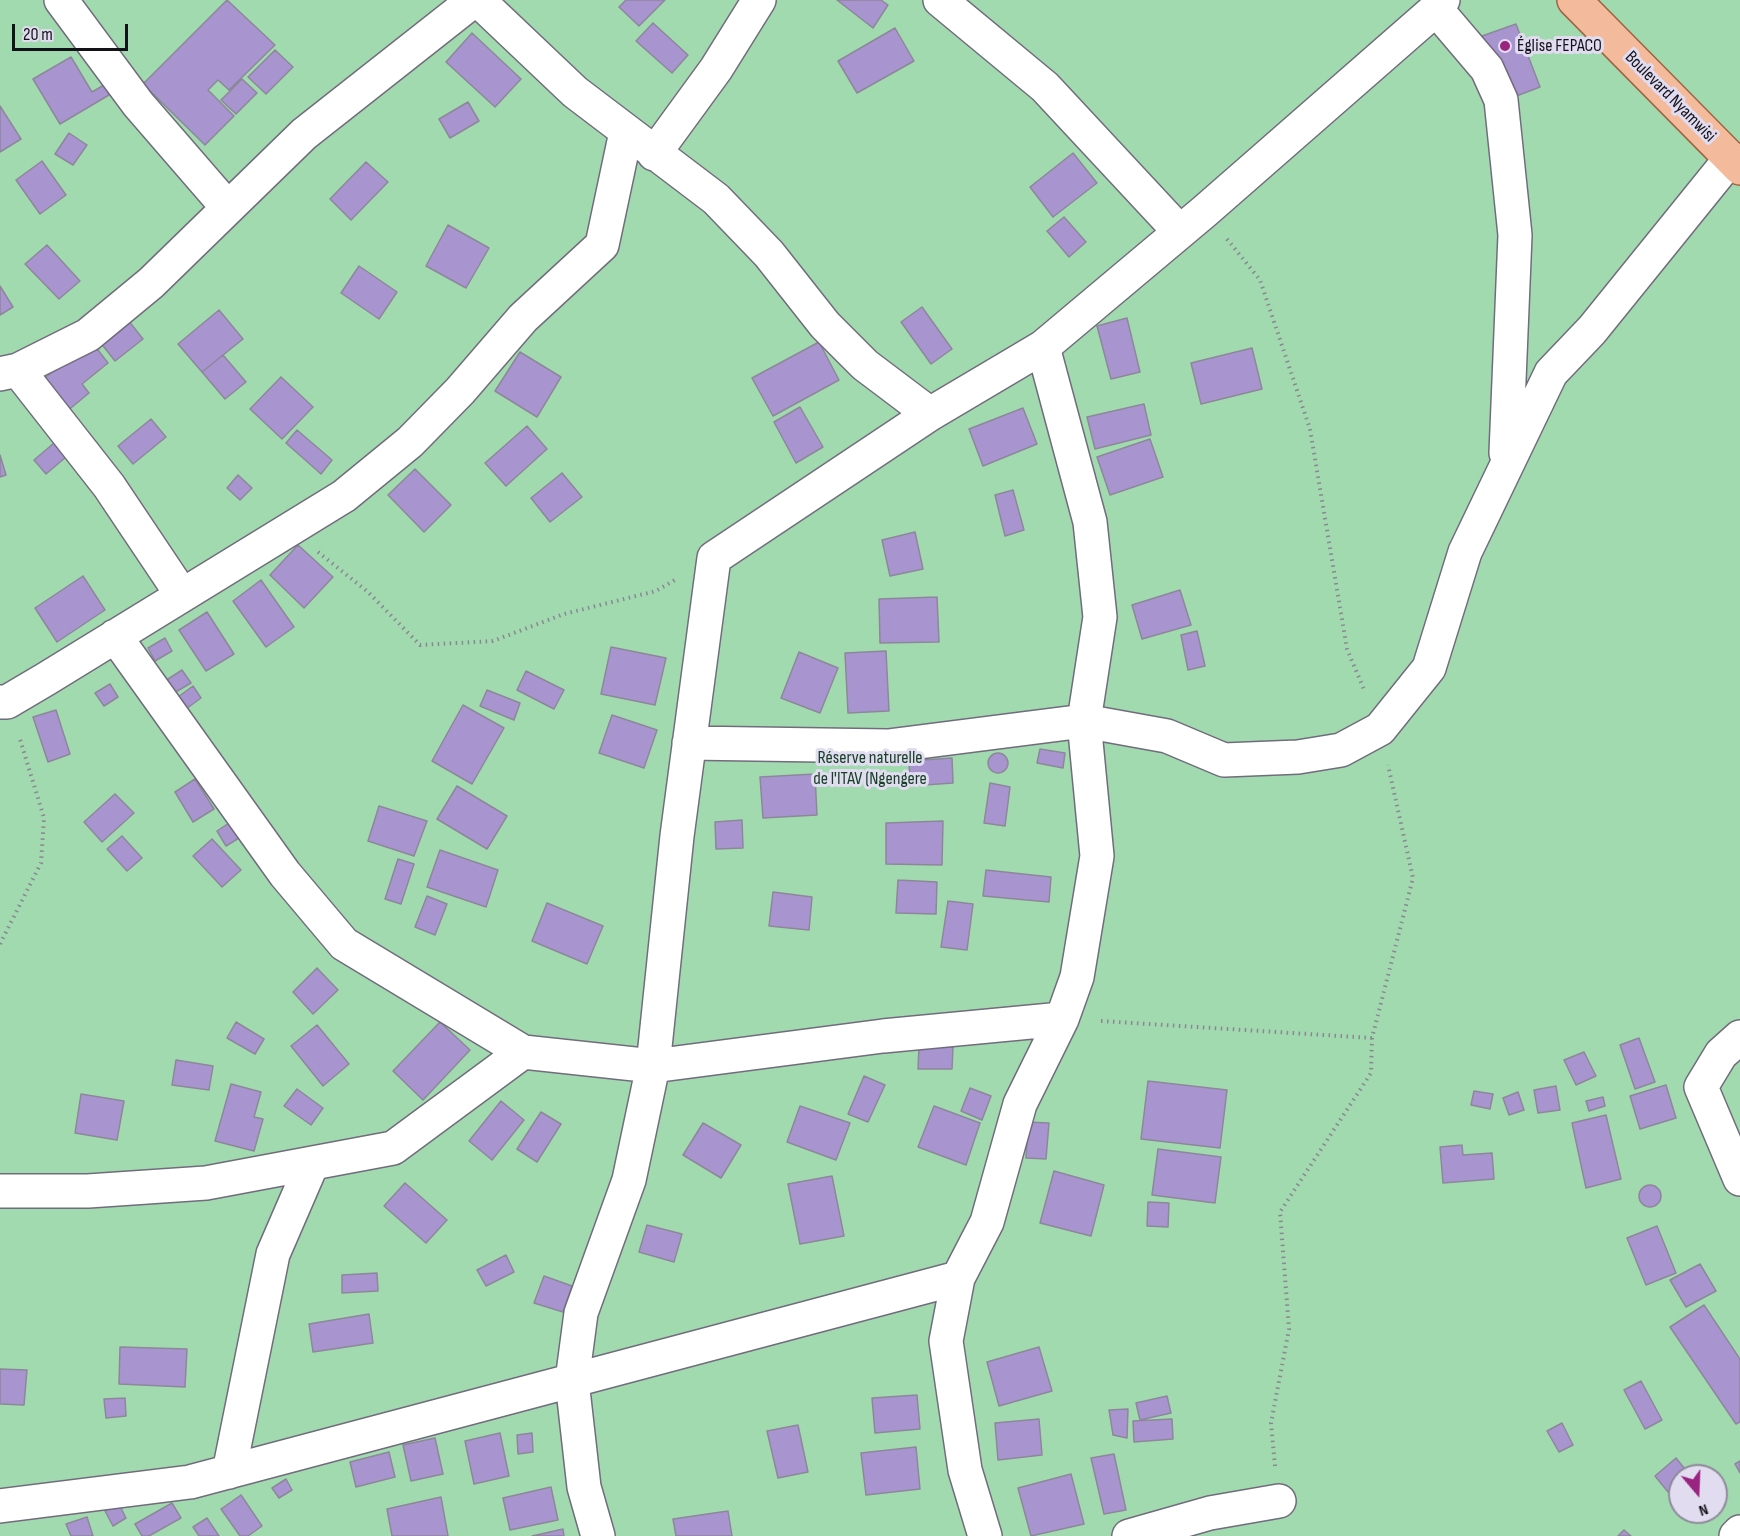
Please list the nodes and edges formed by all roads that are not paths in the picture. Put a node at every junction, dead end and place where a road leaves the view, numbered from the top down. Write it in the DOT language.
graph roads {
  1 [pos="61,0"];
  2 [pos="476,0"];
  3 [pos="759,0"];
  4 [pos="939,0"];
  5 [pos="1574,0"];
  6 [pos="1439,4"];
  7 [pos="626,132"];
  8 [pos="654,154"];
  9 [pos="1736,163"];
  10 [pos="228,208"];
  11 [pos="1180,231"];
  12 [pos="1043,347"];
  13 [pos="9,372"];
  14 [pos="930,414"];
  15 [pos="1505,472"];
  16 [pos="182,596"];
  17 [pos="115,636"];
  18 [pos="3,702"];
  19 [pos="1084,721"];
  20 [pos="689,743"];
  21 [pos="1062,1019"];
  22 [pos="1740,1037"];
  23 [pos="523,1052"];
  24 [pos="653,1066"];
  25 [pos="312,1164"];
  26 [pos="1740,1179"];
  27 [pos="0,1191"];
  28 [pos="958,1278"];
  29 [pos="572,1381"];
  30 [pos="229,1472"];
  31 [pos="1279,1501"];
  32 [pos="0,1506"];
  33 [pos="1740,1532"];
  34 [pos="598,1536"];
  35 [pos="985,1536"];
  36 [pos="1129,1536"];
  37 [pos="1736,1536"];
  1 -- 10 [label="street"];
  2 -- 7 [label="street"];
  2 -- 10 [label="street"];
  3 -- 8 [label="street"];
  4 -- 11 [label="street"];
  5 -- 9 [label="main road, Boulevard Nyamwisi"];
  6 -- 11 [label="street"];
  6 -- 15 [label="street"];
  7 -- 8 [label="street"];
  7 -- 16 [label="street"];
  8 -- 14 [label="street"];
  9 -- 15 [label="street"];
  10 -- 13 [label="street"];
  11 -- 12 [label="street"];
  12 -- 14 [label="street"];
  12 -- 19 [label="street"];
  13 -- 16 [label="street"];
  14 -- 20 [label="street"];
  15 -- 19 [label="street"];
  16 -- 17 [label="street"];
  17 -- 18 [label="street"];
  17 -- 23 [label="street"];
  19 -- 20 [label="street"];
  19 -- 21 [label="street"];
  20 -- 24 [label="street"];
  21 -- 24 [label="street"];
  21 -- 28 [label="street"];
  22 -- 26 [label="street"];
  23 -- 24 [label="street"];
  23 -- 25 [label="street"];
  24 -- 29 [label="street"];
  25 -- 27 [label="street"];
  25 -- 30 [label="street"];
  28 -- 29 [label="street"];
  28 -- 35 [label="street"];
  29 -- 30 [label="street"];
  29 -- 34 [label="street"];
  30 -- 32 [label="street"];
  31 -- 36 [label="street"];
  33 -- 37 [label="street"];
}
